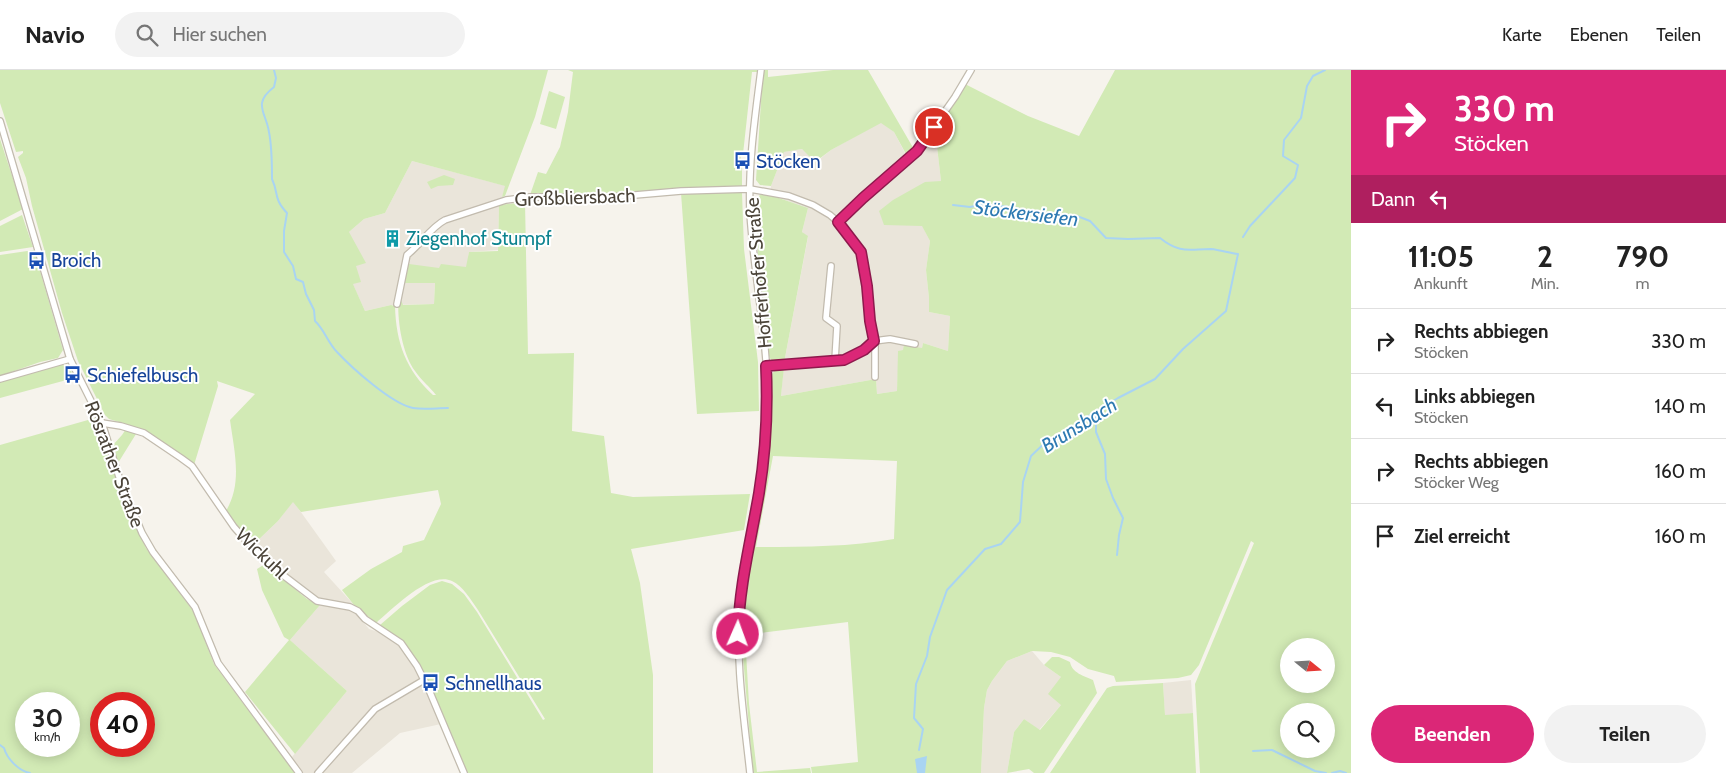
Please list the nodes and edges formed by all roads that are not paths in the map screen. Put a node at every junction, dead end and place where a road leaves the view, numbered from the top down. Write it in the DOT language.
graph roads {
  1 [pos="761,70"];
  2 [pos="971,70"];
  3 [pos="0,121"];
  4 [pos="750,189"];
  5 [pos="838,222"];
  6 [pos="830,266"];
  7 [pos="397,304"];
  8 [pos="874,341"];
  9 [pos="915,344"];
  10 [pos="70,359"];
  11 [pos="835,360"];
  12 [pos="766,366"];
  13 [pos="875,377"];
  14 [pos="0,379"];
  15 [pos="102,423"];
  16 [pos="424,680"];
  17 [pos="299,773"];
  18 [pos="318,773"];
  19 [pos="464,773"];
  20 [pos="750,773"];
  1 -- 4 [label="street, Hofferhofer Straße"];
  2 -- 5 [label="street"];
  3 -- 10 [label="street, Rösrather Straße"];
  4 -- 5 [label="street"];
  4 -- 7 [label="street, Großbliersbach"];
  4 -- 12 [label="street, Hofferhofer Straße"];
  5 -- 8 [label="street"];
  6 -- 11 [label="street"];
  8 -- 9 [label="street"];
  8 -- 11 [label="street"];
  8 -- 13 [label="street"];
  10 -- 14 [label="street"];
  10 -- 15 [label="street, Rösrather Straße"];
  11 -- 12 [label="street"];
  12 -- 20 [label="street, Hofferhofer Straße"];
  15 -- 16 [label="street, Wickuhl"];
  15 -- 17 [label="street, Rösrather Straße"];
  16 -- 18 [label="street"];
  16 -- 19 [label="street, Wickuhl"];
}
